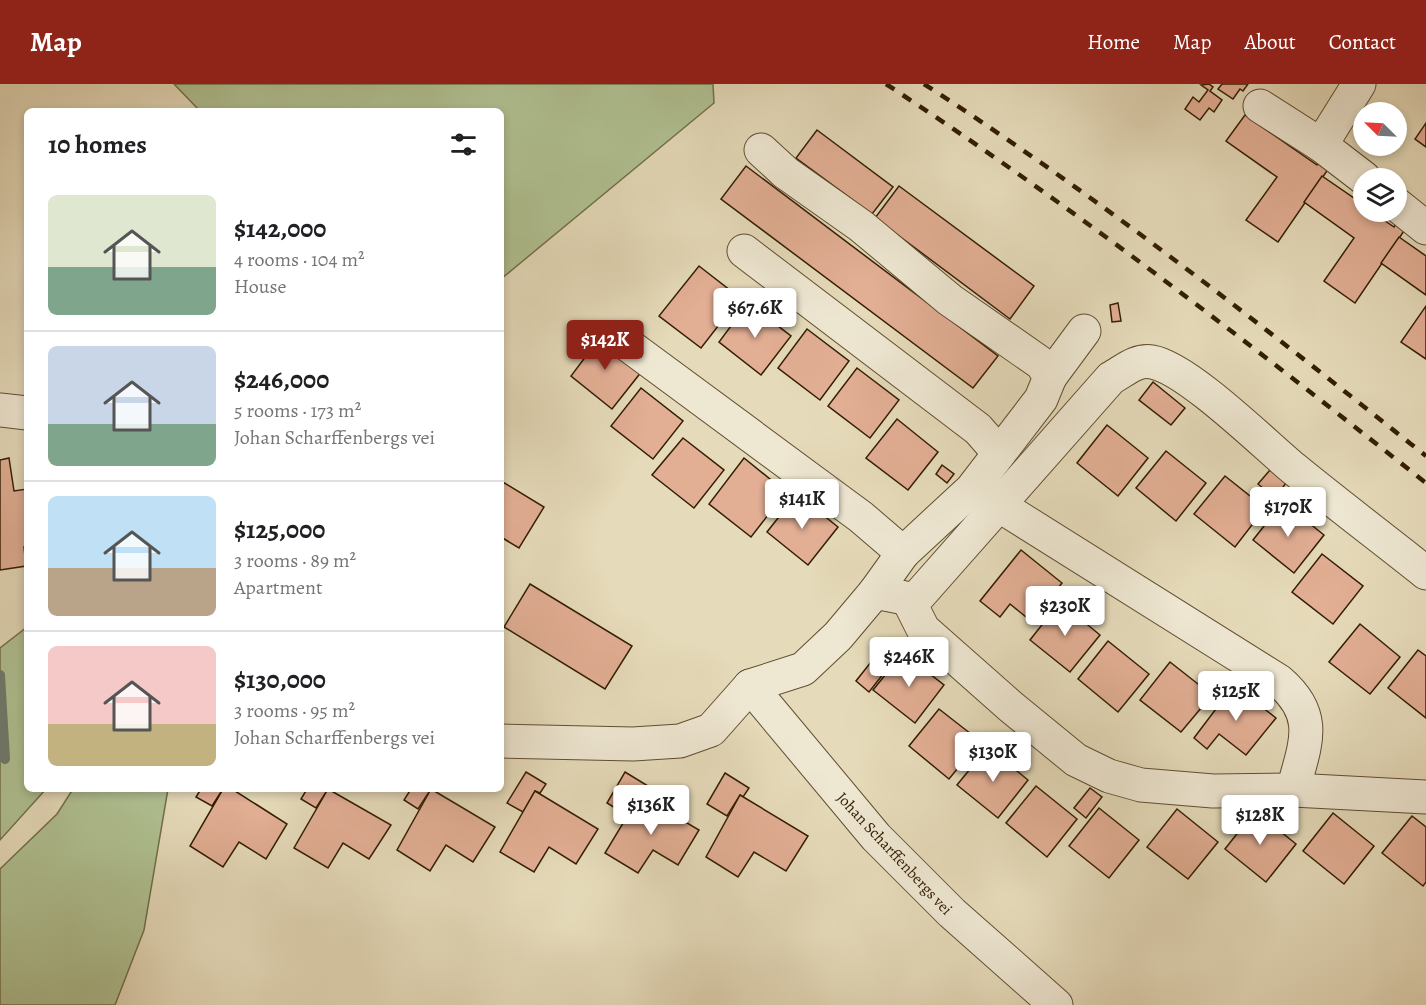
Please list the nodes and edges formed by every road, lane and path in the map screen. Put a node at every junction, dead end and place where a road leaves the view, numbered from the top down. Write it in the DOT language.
graph roads {
  1 [pos="1359,84"];
  2 [pos="1260,106"];
  3 [pos="1321,145"];
  4 [pos="761,150"];
  5 [pos="1353,170"];
  6 [pos="1407,213"];
  7 [pos="1426,228"];
  8 [pos="744,252"];
  9 [pos="1084,331"];
  10 [pos="624,342"];
  11 [pos="1050,377"];
  12 [pos="0,410"];
  13 [pos="24,413"];
  14 [pos="999,453"];
  15 [pos="1000,506"];
  16 [pos="903,553"];
  17 [pos="1426,573"];
  18 [pos="875,592"];
  19 [pos="909,601"];
  20 [pos="750,686"];
  21 [pos="504,741"];
  22 [pos="1293,790"];
  23 [pos="1426,797"];
  24 [pos="1056,1005"];
  1 -- 3 [label="street"];
  2 -- 3 [label="street"];
  3 -- 5 [label="street"];
  4 -- 11 [label="street"];
  6 -- 7 [label="street"];
  8 -- 14 [label="street"];
  9 -- 11 [label="street"];
  10 -- 16 [label="street"];
  11 -- 14 [label="street"];
  12 -- 13 [label="street"];
  14 -- 16 [label="street"];
  15 -- 17 [label="street"];
  15 -- 19 [label="street"];
  15 -- 22 [label="street"];
  16 -- 18 [label="street"];
  18 -- 19 [label="street"];
  18 -- 20 [label="street"];
  19 -- 22 [label="street"];
  20 -- 21 [label="street"];
  20 -- 24 [label="street, Johan Scharffenbergs vei"];
  22 -- 23 [label="street"];
}
